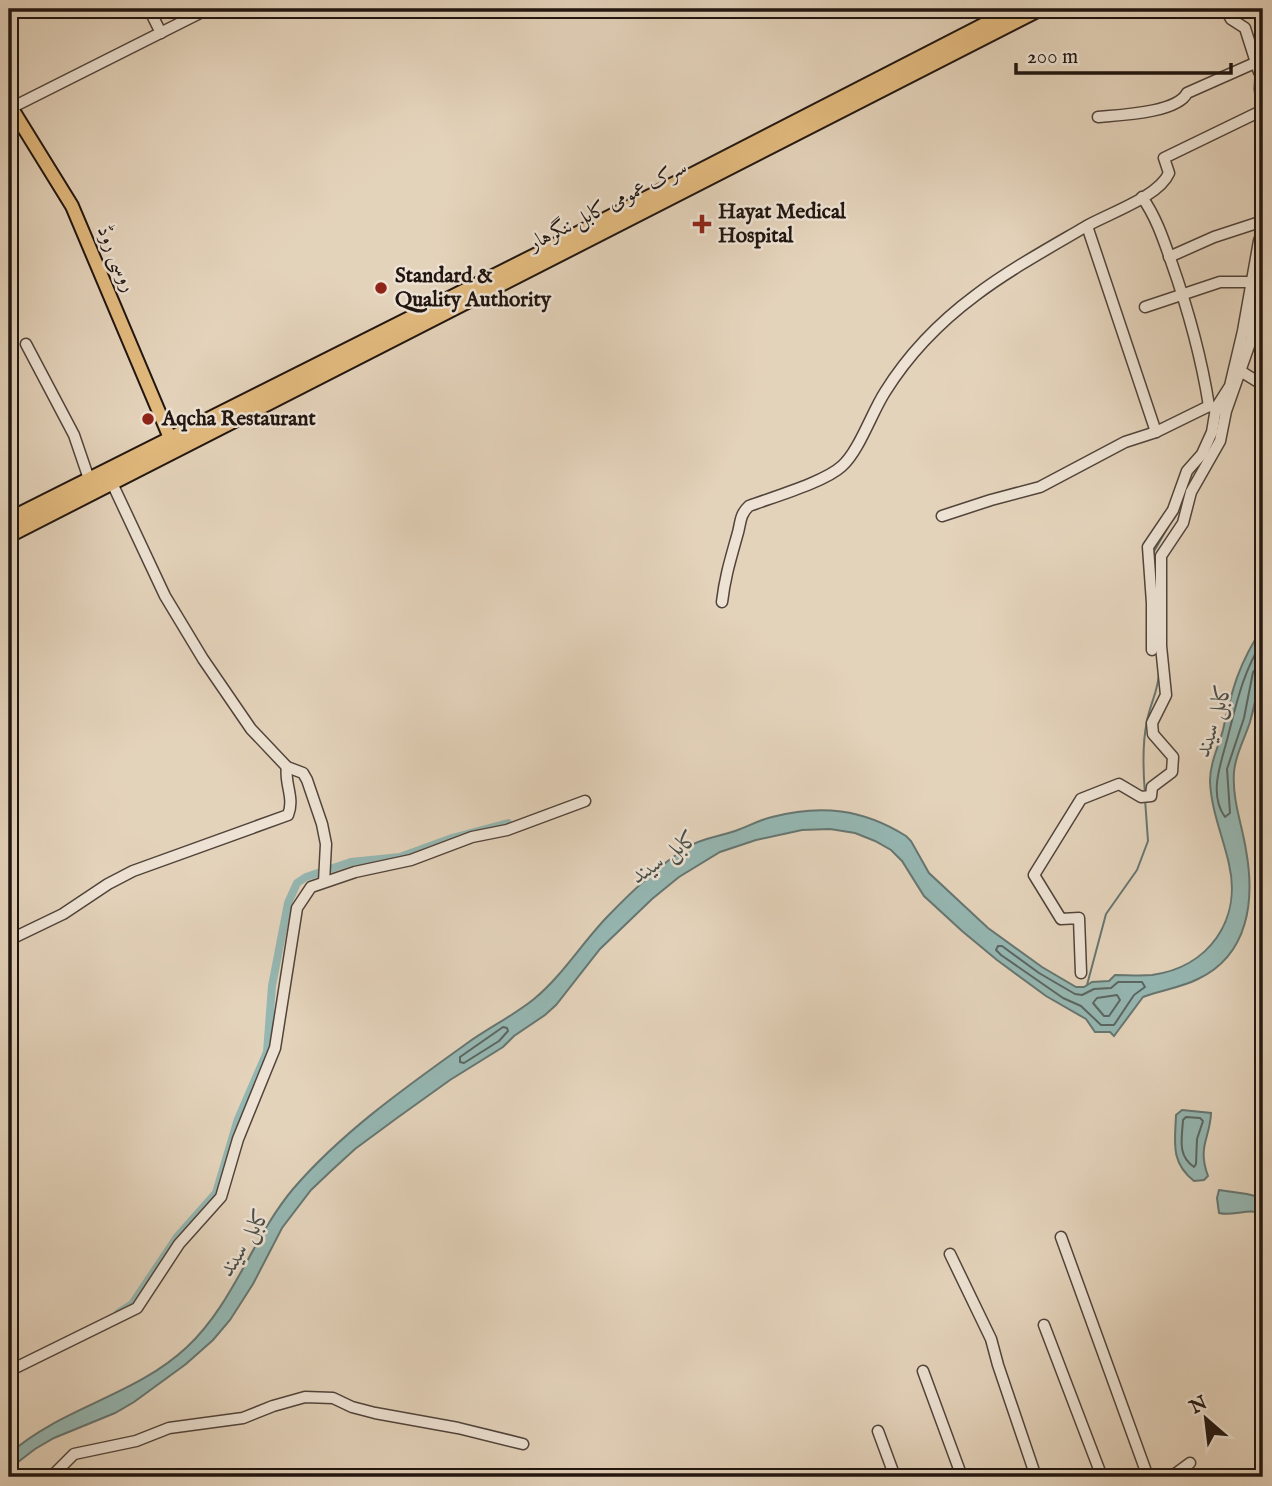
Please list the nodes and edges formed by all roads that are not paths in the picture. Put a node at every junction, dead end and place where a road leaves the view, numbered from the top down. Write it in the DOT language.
graph roads {
  1 [pos="149,9"];
  2 [pos="208,9"];
  3 [pos="1016,9"];
  4 [pos="1039,9"];
  5 [pos="1225,9"];
  6 [pos="161,33"];
  7 [pos="1260,66"];
  8 [pos="904,71"];
  9 [pos="10,107"];
  10 [pos="1263,111"];
  11 [pos="1098,117"];
  12 [pos="1142,197"];
  13 [pos="614,221"];
  14 [pos="1263,221"];
  15 [pos="1087,226"];
  16 [pos="1263,230"];
  17 [pos="1263,255"];
  18 [pos="1169,257"];
  19 [pos="1250,282"];
  20 [pos="1183,293"];
  21 [pos="1145,307"];
  22 [pos="26,344"];
  23 [pos="1242,372"];
  24 [pos="1263,385"];
  25 [pos="1217,408"];
  26 [pos="1156,432"];
  27 [pos="170,438"];
  28 [pos="89,479"];
  29 [pos="112,483"];
  30 [pos="942,516"];
  31 [pos="9,520"];
  32 [pos="9,535"];
  33 [pos="722,602"];
  34 [pos="1152,650"];
  35 [pos="291,768"];
  36 [pos="585,801"];
  37 [pos="324,882"];
  38 [pos="9,940"];
  39 [pos="1081,973"];
  40 [pos="1061,1237"];
  41 [pos="950,1254"];
  42 [pos="1044,1325"];
  43 [pos="9,1371"];
  44 [pos="923,1371"];
  45 [pos="878,1431"];
  46 [pos="523,1444"];
  47 [pos="1190,1463"];
  48 [pos="51,1477"];
  49 [pos="895,1477"];
  50 [pos="962,1477"];
  51 [pos="1036,1477"];
  52 [pos="1102,1477"];
  53 [pos="1148,1477"];
  54 [pos="1171,1477"];
  1 -- 6 [label="street"];
  2 -- 6 [label="street"];
  3 -- 8 [label="highway, سرک عمومی کابل ننگرهار"];
  4 -- 8 [label="highway, سرک عمومی کابل ننگرهار"];
  5 -- 7 [label="street"];
  6 -- 9 [label="street"];
  7 -- 10 [label="street"];
  7 -- 11 [label="street"];
  8 -- 13 [label="highway, سرک عمومی کابل ننگرهار"];
  9 -- 27 [label="main road, روسی روڈ"];
  10 -- 12 [label="street"];
  12 -- 15 [label="street"];
  12 -- 18 [label="street"];
  13 -- 27 [label="highway, سرک عمومی کابل ننگرهار"];
  13 -- 29 [label="highway, سرک عمومی کابل ننگرهار"];
  14 -- 18 [label="street"];
  15 -- 26 [label="street"];
  15 -- 33 [label="street"];
  16 -- 19 [label="street"];
  17 -- 23 [label="street"];
  18 -- 20 [label="street"];
  19 -- 20 [label="street"];
  19 -- 25 [label="street"];
  20 -- 21 [label="street"];
  20 -- 25 [label="street"];
  22 -- 28 [label="street"];
  23 -- 24 [label="street"];
  23 -- 25 [label="street"];
  25 -- 26 [label="street"];
  25 -- 34 [label="street"];
  25 -- 39 [label="street"];
  26 -- 30 [label="street"];
  27 -- 28 [label="highway, سرک عمومی کابل ننگرهار"];
  28 -- 31 [label="highway, سرک عمومی کابل ننگرهار"];
  29 -- 32 [label="highway, سرک عمومی کابل ننگرهار"];
  29 -- 35 [label="street"];
  35 -- 37 [label="street"];
  35 -- 38 [label="street"];
  36 -- 37 [label="street"];
  37 -- 43 [label="street"];
  40 -- 53 [label="street"];
  41 -- 51 [label="street"];
  42 -- 52 [label="street"];
  44 -- 50 [label="street"];
  45 -- 49 [label="street"];
  46 -- 48 [label="street"];
  47 -- 54 [label="street"];
}
